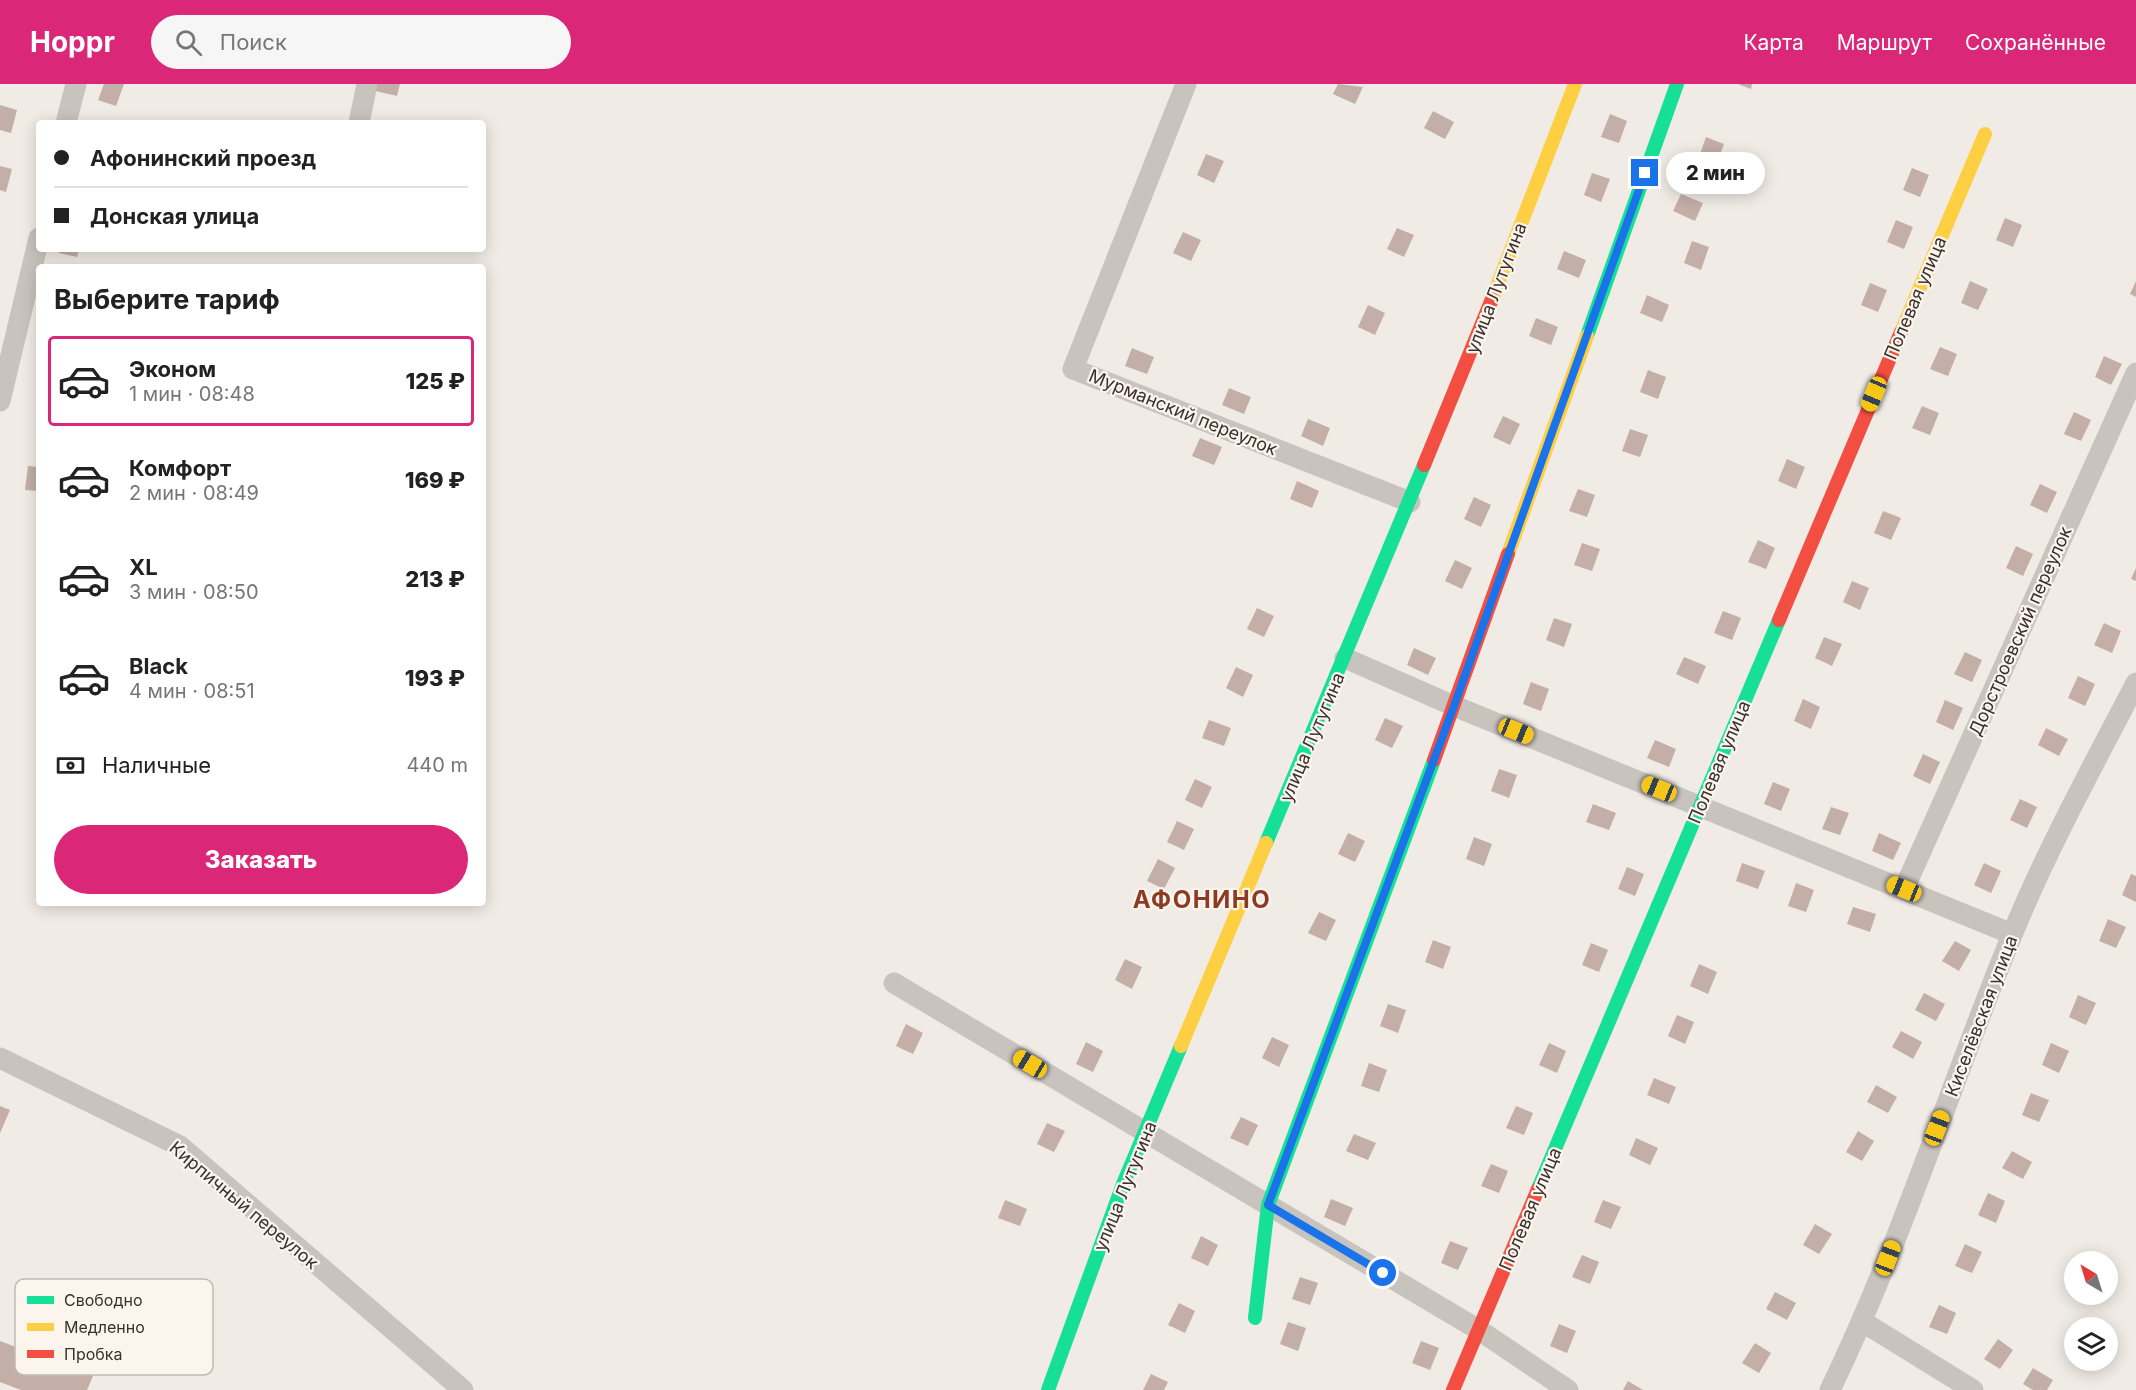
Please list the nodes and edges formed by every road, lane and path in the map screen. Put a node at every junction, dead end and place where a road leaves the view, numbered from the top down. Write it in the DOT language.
graph roads {
  1 [pos="76,84"];
  2 [pos="368,84"];
  3 [pos="1186,84"];
  4 [pos="1575,84"];
  5 [pos="1677,84"];
  6 [pos="67,120"];
  7 [pos="360,120"];
  8 [pos="1985,134"];
  9 [pos="36,251"];
  10 [pos="2136,373"];
  11 [pos="0,401"];
  12 [pos="1410,502"];
  13 [pos="1345,658"];
  14 [pos="2136,683"];
  15 [pos="1454,706"];
  16 [pos="1700,806"];
  17 [pos="1904,889"];
  18 [pos="2012,934"];
  19 [pos="894,983"];
  20 [pos="0,1058"];
  21 [pos="1145,1133"];
  22 [pos="1268,1205"];
  23 [pos="1255,1318"];
  24 [pos="1863,1322"];
  25 [pos="1479,1330"];
  26 [pos="459,1389"];
  27 [pos="1048,1390"];
  28 [pos="1453,1390"];
  29 [pos="1568,1390"];
  30 [pos="1830,1390"];
  31 [pos="1973,1390"];
  1 -- 6 [label="street"];
  2 -- 7 [label="street"];
  3 -- 12 [label="street, Мурманский переулок"];
  4 -- 12 [label="street, улица Лутугина"];
  5 -- 15 [label="street"];
  8 -- 16 [label="street, Полевая улица"];
  9 -- 11 [label="street"];
  10 -- 17 [label="street, Дорстроевский переулок"];
  12 -- 13 [label="street, улица Лутугина"];
  13 -- 15 [label="street"];
  13 -- 21 [label="street, улица Лутугина"];
  14 -- 18 [label="street, Киселёвская улица"];
  15 -- 16 [label="street"];
  15 -- 22 [label="street"];
  16 -- 17 [label="street"];
  16 -- 25 [label="street, Полевая улица"];
  17 -- 18 [label="street"];
  18 -- 24 [label="street, Киселёвская улица"];
  19 -- 21 [label="street"];
  20 -- 26 [label="street, Кирпичный переулок"];
  21 -- 22 [label="street"];
  21 -- 27 [label="street, улица Лутугина"];
  22 -- 23 [label="street"];
  22 -- 25 [label="street"];
  24 -- 30 [label="street, Киселёвская улица"];
  24 -- 31 [label="street"];
  25 -- 28 [label="street, Полевая улица"];
  25 -- 29 [label="street"];
}
